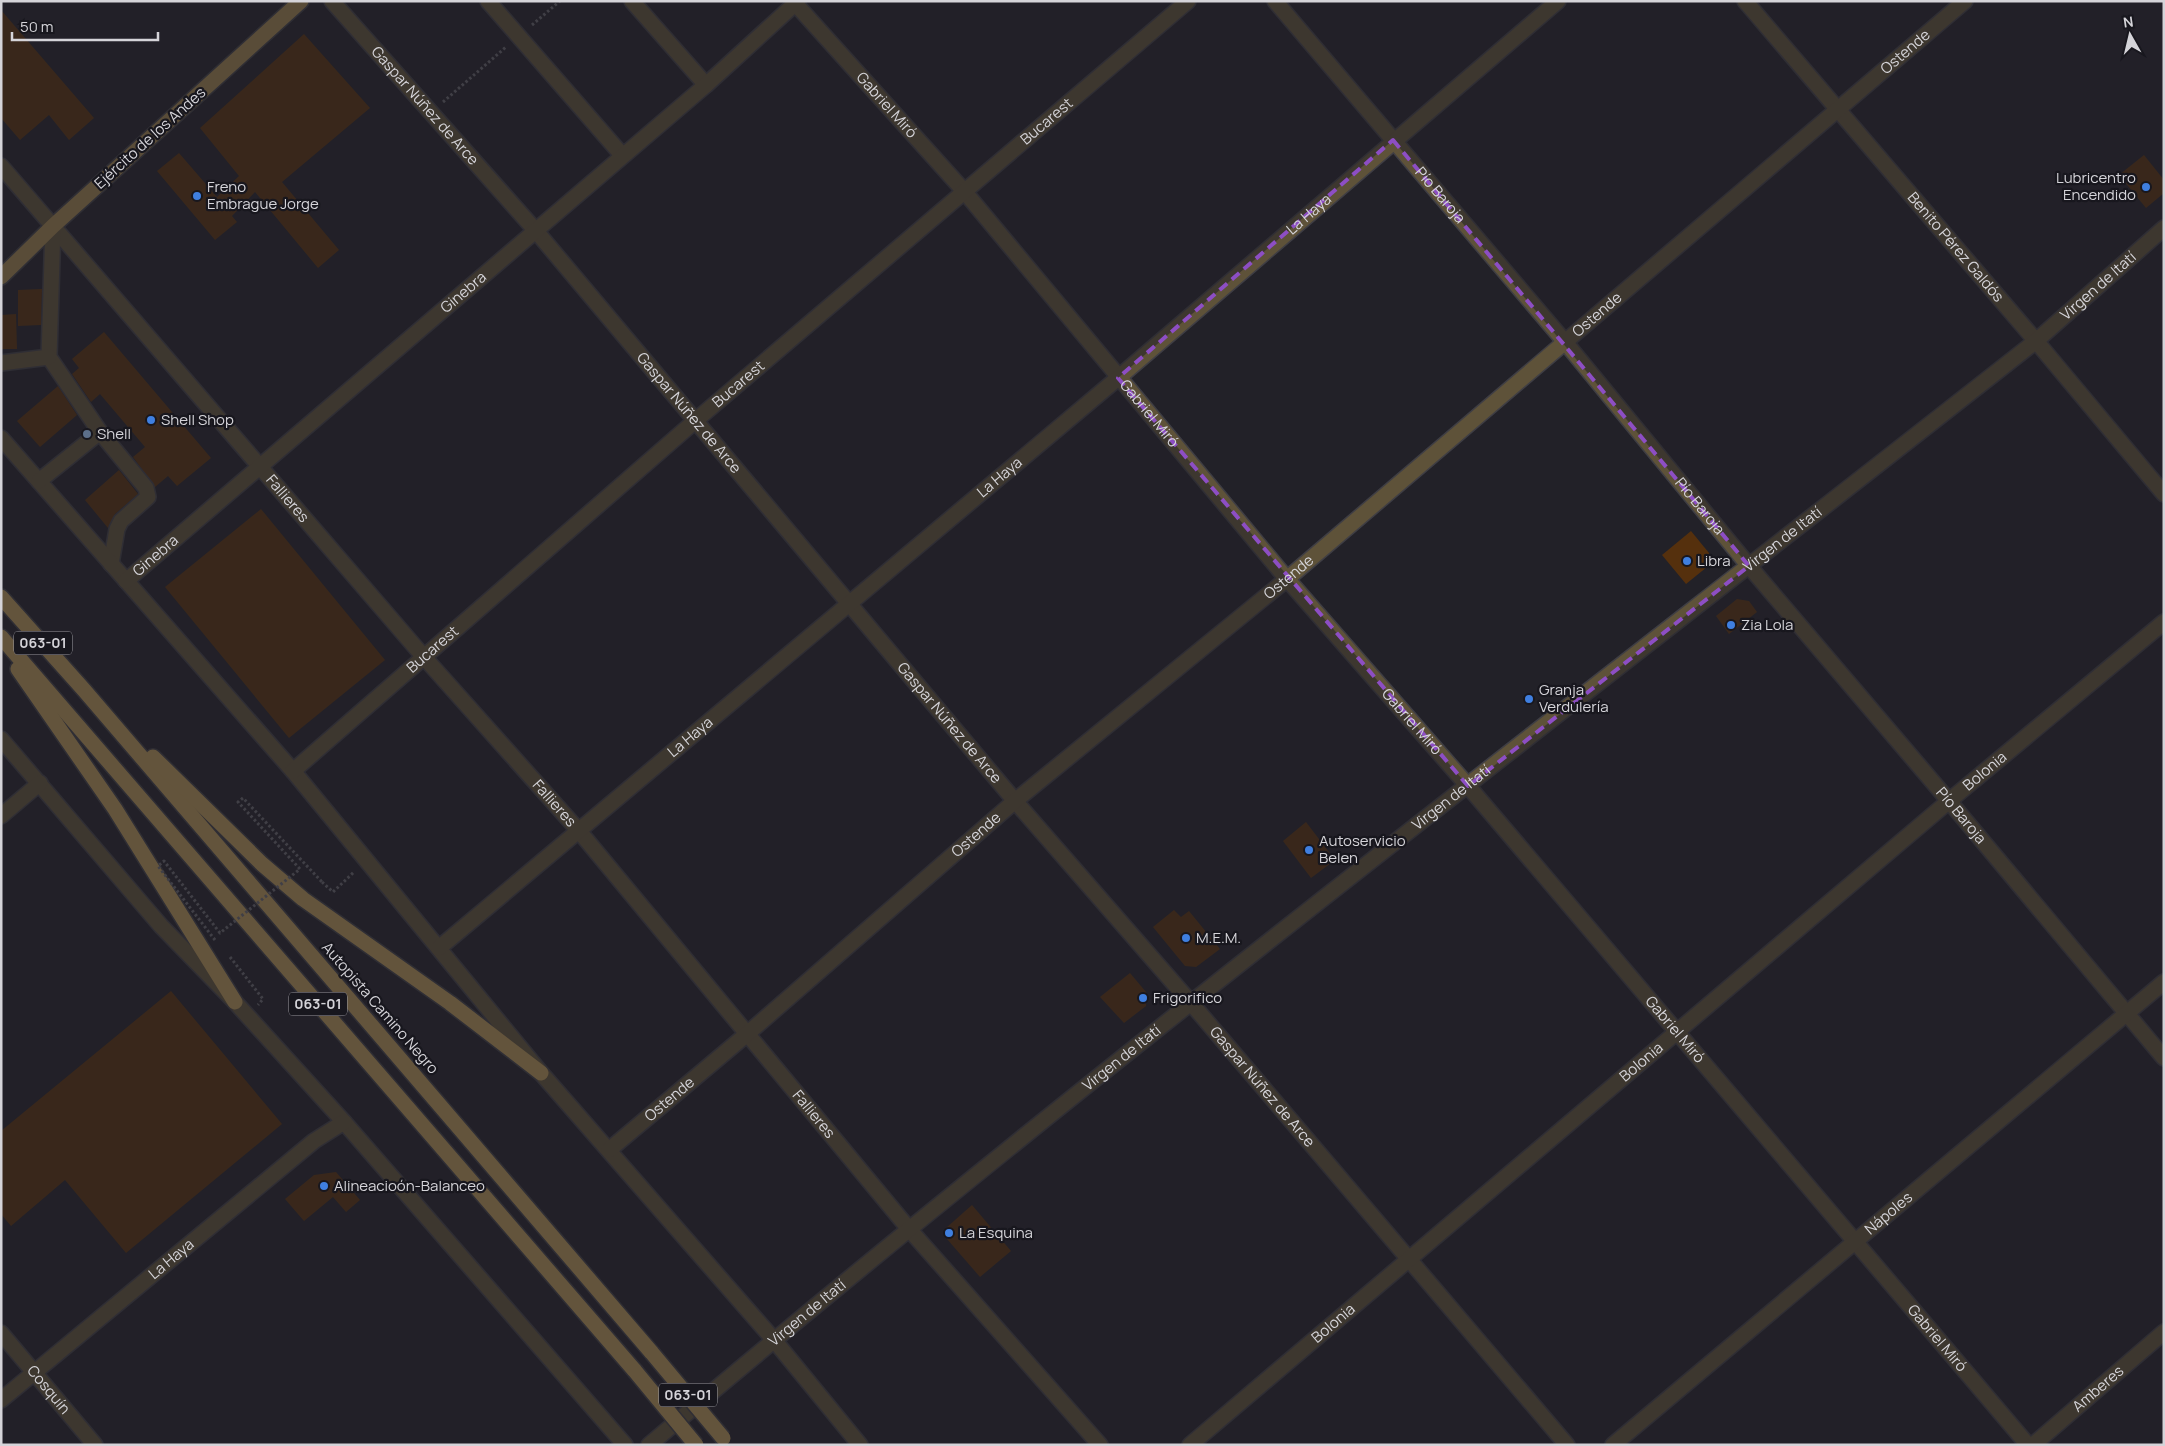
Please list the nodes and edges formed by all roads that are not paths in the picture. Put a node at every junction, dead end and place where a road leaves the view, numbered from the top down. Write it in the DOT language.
graph roads {
  1 [pos="301,1"];
  2 [pos="332,1"];
  3 [pos="488,1"];
  4 [pos="632,1"];
  5 [pos="1188,1"];
  6 [pos="1275,1"];
  7 [pos="1558,1"];
  8 [pos="1745,1"];
  9 [pos="1965,1"];
  10 [pos="795,2"];
  11 [pos="706,84"];
  12 [pos="1838,110"];
  13 [pos="1393,140"];
  14 [pos="622,155"];
  15 [pos="1,166"];
  16 [pos="964,191"];
  17 [pos="53,226"];
  18 [pos="2164,228"];
  19 [pos="536,231"];
  20 [pos="1,277"];
  21 [pos="2036,341"];
  22 [pos="1565,342"];
  23 [pos="49,357"];
  24 [pos="1,362"];
  25 [pos="1118,378"];
  26 [pos="695,421"];
  27 [pos="100,432"];
  28 [pos="1,438"];
  29 [pos="261,466"];
  30 [pos="39,481"];
  31 [pos="2164,494"];
  32 [pos="111,564"];
  33 [pos="1749,566"];
  34 [pos="1288,579"];
  35 [pos="126,581"];
  36 [pos="1,597"];
  37 [pos="849,605"];
  38 [pos="2164,622"];
  39 [pos="1,637"];
  40 [pos="1,645"];
  41 [pos="423,656"];
  42 [pos="84,690"];
  43 [pos="1,738"];
  44 [pos="292,771"];
  45 [pos="40,783"];
  46 [pos="1468,786"];
  47 [pos="1015,801"];
  48 [pos="1949,801"];
  49 [pos="1,816"];
  50 [pos="579,831"];
  51 [pos="440,948"];
  52 [pos="2164,982"];
  53 [pos="235,1002"];
  54 [pos="1191,1002"];
  55 [pos="2126,1014"];
  56 [pos="1677,1033"];
  57 [pos="747,1034"];
  58 [pos="2164,1058"];
  59 [pos="541,1073"];
  60 [pos="344,1122"];
  61 [pos="609,1150"];
  62 [pos="909,1229"];
  63 [pos="1856,1240"];
  64 [pos="1410,1259"];
  65 [pos="2164,1332"];
  66 [pos="1,1333"];
  67 [pos="774,1340"];
  68 [pos="34,1372"];
  69 [pos="1,1400"];
  70 [pos="726,1441"];
  71 [pos="96,1445"];
  72 [pos="625,1445"];
  73 [pos="650,1445"];
  74 [pos="696,1445"];
  75 [pos="860,1445"];
  76 [pos="1100,1445"];
  77 [pos="1190,1445"];
  78 [pos="1567,1445"];
  79 [pos="1613,1445"];
  80 [pos="2028,1445"];
  81 [pos="2032,1445"];
  1 -- 17 [label="main road, Ejército de los Andes"];
  2 -- 19 [label="street, Gaspar Núñez de Arce"];
  3 -- 14 [label="street"];
  4 -- 11 [label="street"];
  5 -- 16 [label="street, Bucarest"];
  6 -- 13 [label="street, Pío Baroja"];
  7 -- 13 [label="street, La Haya"];
  8 -- 12 [label="street, Benito Pérez Galdós"];
  9 -- 12 [label="street, Ostende"];
  10 -- 11 [label="street, Ginebra"];
  10 -- 16 [label="street, Gabriel Miró"];
  11 -- 14 [label="street, Ginebra"];
  12 -- 21 [label="street, Benito Pérez Galdós"];
  12 -- 22 [label="street, Ostende"];
  13 -- 22 [label="street, Pío Baroja"];
  13 -- 25 [label="street, La Haya"];
  14 -- 19 [label="street, Ginebra"];
  15 -- 17 [label="street, Fallieres"];
  16 -- 25 [label="street, Gabriel Miró"];
  16 -- 26 [label="street, Bucarest"];
  17 -- 20 [label="main road, Ejército de los Andes"];
  17 -- 23 [label="street"];
  17 -- 29 [label="street, Fallieres"];
  18 -- 21 [label="street, Virgen de Itatí"];
  19 -- 26 [label="street, Gaspar Núñez de Arce"];
  19 -- 29 [label="street, Ginebra"];
  21 -- 31 [label="street, Benito Pérez Galdós"];
  21 -- 33 [label="street, Virgen de Itatí"];
  22 -- 33 [label="street, Pío Baroja"];
  22 -- 34 [label="street, Ostende"];
  23 -- 24 [label="street"];
  23 -- 27 [label="street"];
  25 -- 34 [label="street, Gabriel Miró"];
  25 -- 37 [label="street, La Haya"];
  26 -- 37 [label="street, Gaspar Núñez de Arce"];
  26 -- 41 [label="street, Bucarest"];
  27 -- 30 [label="street"];
  27 -- 32 [label="street"];
  28 -- 30 [label="street"];
  29 -- 35 [label="street, Ginebra"];
  29 -- 41 [label="street, Fallieres"];
  30 -- 32 [label="street"];
  32 -- 35 [label="street"];
  33 -- 46 [label="street, Virgen de Itatí"];
  33 -- 48 [label="street, Pío Baroja"];
  34 -- 46 [label="street, Gabriel Miró"];
  34 -- 47 [label="street, Ostende"];
  35 -- 44 [label="street"];
  36 -- 42 [label="highway, Autopista Camino Negro / 063-01"];
  37 -- 47 [label="street, Gaspar Núñez de Arce"];
  37 -- 50 [label="street, La Haya"];
  38 -- 48 [label="street, Bolonia"];
  39 -- 74 [label="highway, 063-01, bridge"];
  40 -- 53 [label="highway"];
  41 -- 44 [label="street, Bucarest"];
  41 -- 50 [label="street, Fallieres"];
  42 -- 59 [label="highway"];
  42 -- 70 [label="highway, Autopista Camino Negro / 063-01, bridge"];
  43 -- 45 [label="street"];
  44 -- 51 [label="street"];
  45 -- 49 [label="street"];
  45 -- 53 [label="street"];
  46 -- 54 [label="street, Virgen de Itatí"];
  46 -- 56 [label="street, Gabriel Miró"];
  47 -- 54 [label="street, Gaspar Núñez de Arce"];
  47 -- 57 [label="street, Ostende"];
  48 -- 55 [label="street, Pío Baroja"];
  48 -- 56 [label="street, Bolonia"];
  50 -- 51 [label="street, La Haya"];
  50 -- 57 [label="street, Fallieres"];
  51 -- 59 [label="street"];
  52 -- 55 [label="street, Nápoles"];
  53 -- 60 [label="street"];
  54 -- 62 [label="street, Virgen de Itatí"];
  54 -- 64 [label="street, Gaspar Núñez de Arce"];
  55 -- 58 [label="street, Pío Baroja"];
  55 -- 63 [label="street, Nápoles"];
  56 -- 63 [label="street, Gabriel Miró"];
  56 -- 64 [label="street, Bolonia"];
  57 -- 61 [label="street, Ostende"];
  57 -- 62 [label="street, Fallieres"];
  59 -- 61 [label="street"];
  60 -- 68 [label="street, La Haya"];
  60 -- 72 [label="street"];
  61 -- 67 [label="street"];
  62 -- 67 [label="street, Virgen de Itatí"];
  62 -- 76 [label="street, Fallieres"];
  63 -- 79 [label="street, Nápoles"];
  63 -- 80 [label="street, Gabriel Miró"];
  64 -- 77 [label="street, Bolonia"];
  64 -- 78 [label="street, Gaspar Núñez de Arce"];
  65 -- 81 [label="street, Amberes"];
  66 -- 68 [label="street, Cosquín"];
  67 -- 73 [label="street, Virgen de Itatí"];
  67 -- 75 [label="street"];
  68 -- 69 [label="street, La Haya"];
  68 -- 71 [label="street, Cosquín"];
}
